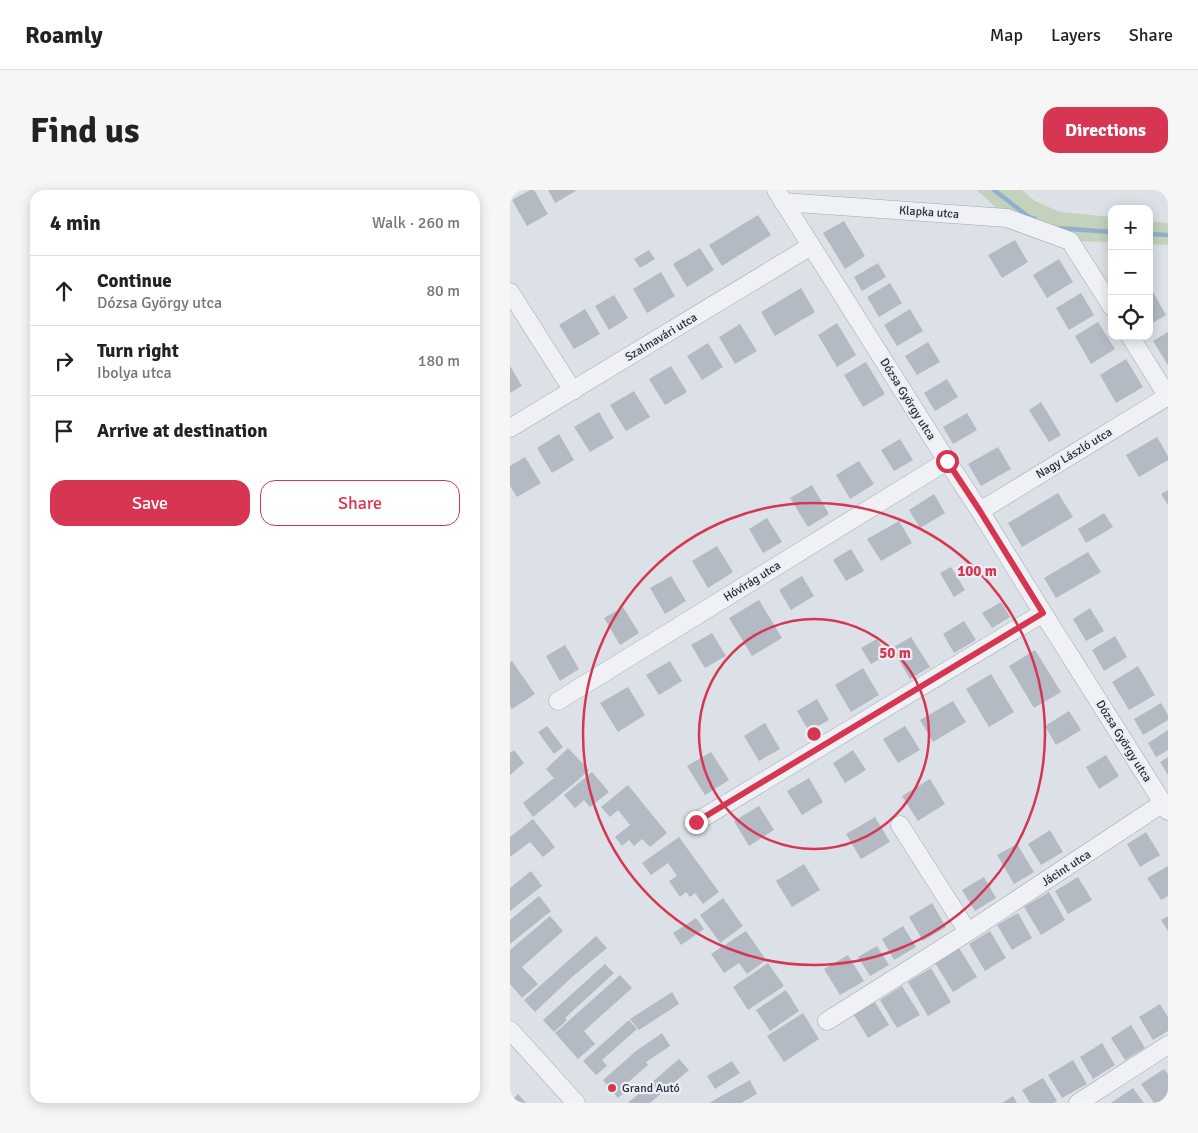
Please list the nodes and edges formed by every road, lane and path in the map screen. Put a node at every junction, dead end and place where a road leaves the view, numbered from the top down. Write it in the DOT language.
graph roads {
  1 [pos="780,196"];
  2 [pos="811,246"];
  3 [pos="510,292"];
  4 [pos="1108,301"];
  5 [pos="1133,340"];
  6 [pos="573,391"];
  7 [pos="1168,396"];
  8 [pos="510,428"];
  9 [pos="947,461"];
  10 [pos="980,511"];
  11 [pos="1043,613"];
  12 [pos="558,701"];
  13 [pos="1166,807"];
  14 [pos="696,822"];
  15 [pos="900,824"];
  16 [pos="968,932"];
  17 [pos="826,1021"];
  18 [pos="510,1030"];
  19 [pos="1168,1045"];
  20 [pos="576,1103"];
  21 [pos="1078,1103"];
  1 -- 2 [label="street, Dózsa György utca"];
  1 -- 4 [label="street, Klapka utca"];
  2 -- 6 [label="street, Szalmavári utca"];
  2 -- 9 [label="street, Dózsa György utca"];
  3 -- 6 [label="street"];
  5 -- 7 [label="street"];
  6 -- 8 [label="street, Szalmavári utca"];
  7 -- 10 [label="street, Nagy László utca"];
  9 -- 10 [label="street, Dózsa György utca"];
  9 -- 12 [label="street, Hóvirág utca"];
  10 -- 11 [label="street, Dózsa György utca"];
  11 -- 13 [label="street, Dózsa György utca"];
  11 -- 14 [label="street"];
  13 -- 16 [label="street, Jácint utca"];
  15 -- 16 [label="street"];
  16 -- 17 [label="street, Jácint utca"];
  18 -- 20 [label="street"];
  19 -- 21 [label="street"];
}
